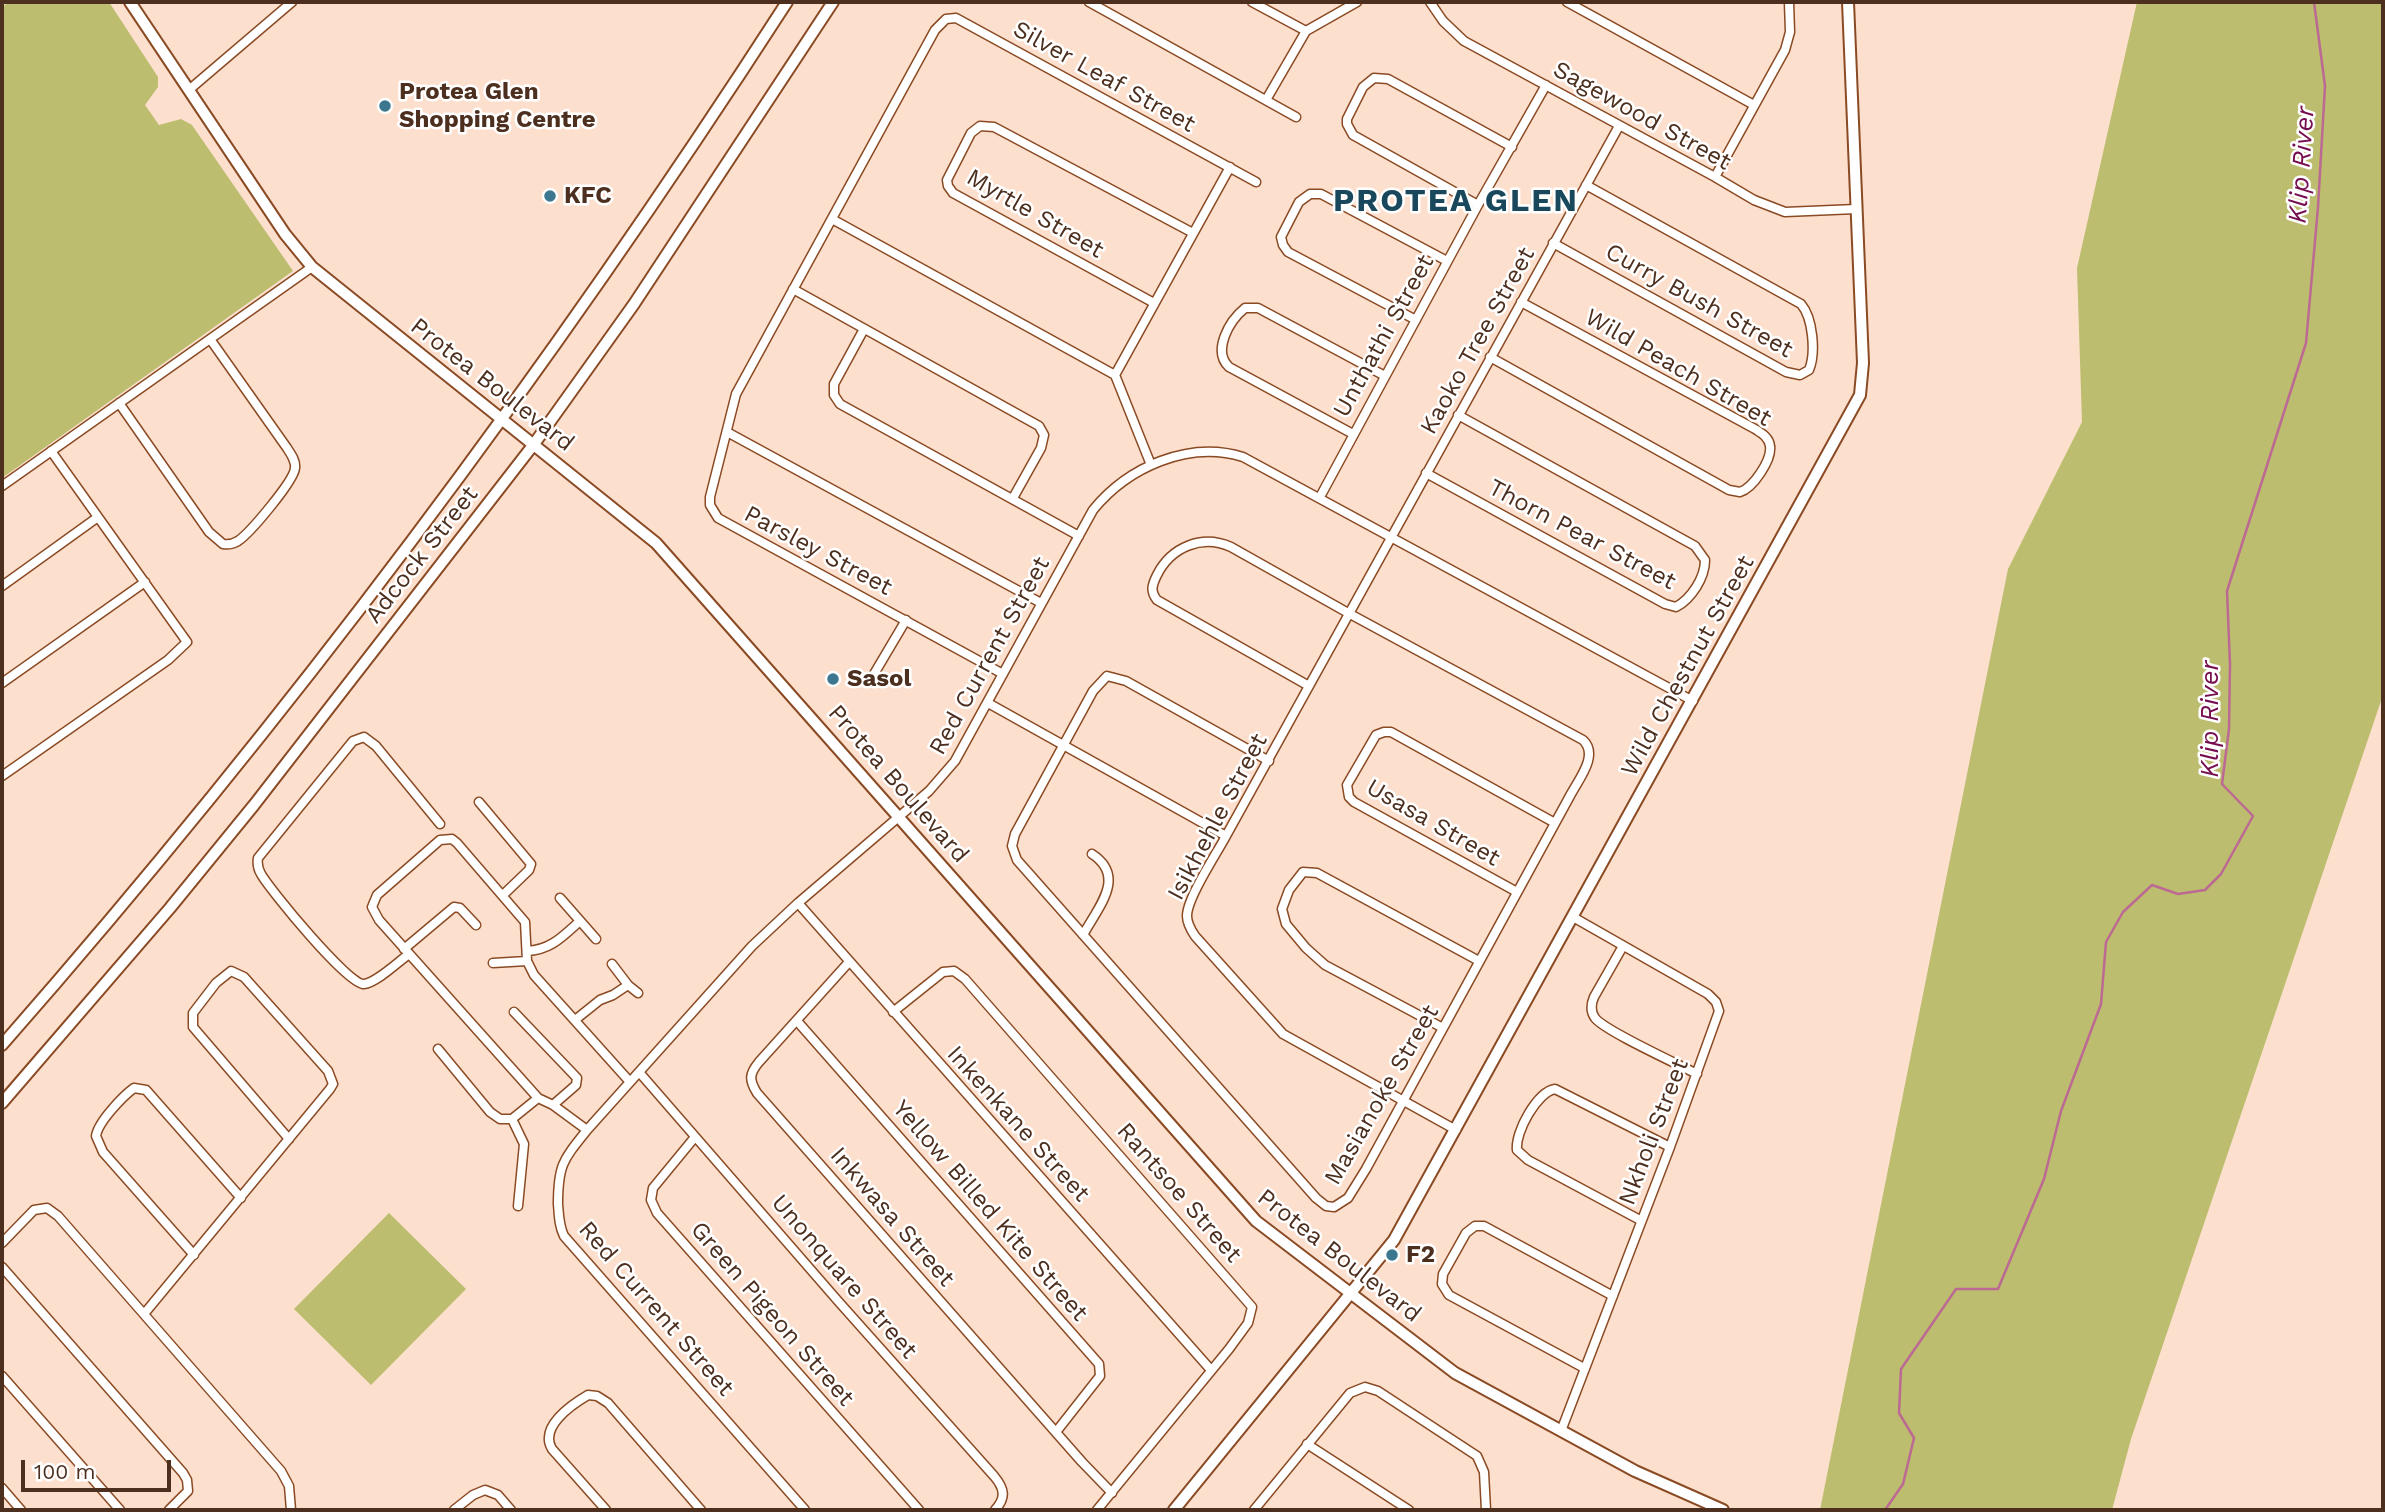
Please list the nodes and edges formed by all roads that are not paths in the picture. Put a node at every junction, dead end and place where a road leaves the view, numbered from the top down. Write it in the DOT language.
graph roads {
  1 [pos="130,2"];
  2 [pos="292,2"];
  3 [pos="787,2"];
  4 [pos="833,2"];
  5 [pos="1089,2"];
  6 [pos="1252,2"];
  7 [pos="1357,2"];
  8 [pos="1430,2"];
  9 [pos="1567,2"];
  10 [pos="1789,2"];
  11 [pos="1848,2"];
  12 [pos="1306,31"];
  13 [pos="1546,85"];
  14 [pos="190,89"];
  15 [pos="1266,100"];
  16 [pos="1754,105"];
  17 [pos="1296,117"];
  18 [pos="1619,126"];
  19 [pos="1512,147"];
  20 [pos="1230,167"];
  21 [pos="1715,177"];
  22 [pos="1256,182"];
  23 [pos="1586,185"];
  24 [pos="1478,205"];
  25 [pos="1856,209"];
  26 [pos="834,216"];
  27 [pos="1193,233"];
  28 [pos="1553,243"];
  29 [pos="1447,261"];
  30 [pos="312,267"];
  31 [pos="793,289"];
  32 [pos="1521,302"];
  33 [pos="1154,303"];
  34 [pos="1416,320"];
  35 [pos="864,329"];
  36 [pos="210,339"];
  37 [pos="1490,357"];
  38 [pos="1115,375"];
  39 [pos="1385,376"];
  40 [pos="119,403"];
  41 [pos="1458,415"];
  42 [pos="502,418"];
  43 [pos="727,432"];
  44 [pos="1353,434"];
  45 [pos="534,444"];
  46 [pos="51,451"];
  47 [pos="1151,465"];
  48 [pos="1426,473"];
  49 [pos="2,486"];
  50 [pos="1320,497"];
  51 [pos="1013,498"];
  52 [pos="98,517"];
  53 [pos="1079,536"];
  54 [pos="1391,538"];
  55 [pos="145,582"];
  56 [pos="2,586"];
  57 [pos="1041,603"];
  58 [pos="1350,614"];
  59 [pos="905,620"];
  60 [pos="874,674"];
  61 [pos="1003,674"];
  62 [pos="2,683"];
  63 [pos="1309,686"];
  64 [pos="1693,701"];
  65 [pos="988,703"];
  66 [pos="1064,747"];
  67 [pos="1269,761"];
  68 [pos="2,776"];
  69 [pos="479,802"];
  70 [pos="898,816"];
  71 [pos="1555,823"];
  72 [pos="440,824"];
  73 [pos="1226,836"];
  74 [pos="1093,854"];
  75 [pos="1517,892"];
  76 [pos="503,895"];
  77 [pos="560,898"];
  78 [pos="798,903"];
  79 [pos="1573,917"];
  80 [pos="580,921"];
  81 [pos="476,925"];
  82 [pos="1083,935"];
  83 [pos="596,939"];
  84 [pos="1623,946"];
  85 [pos="407,951"];
  86 [pos="527,951"];
  87 [pos="527,961"];
  88 [pos="1479,961"];
  89 [pos="849,962"];
  90 [pos="493,964"];
  91 [pos="612,964"];
  92 [pos="628,985"];
  93 [pos="638,993"];
  94 [pos="514,1012"];
  95 [pos="893,1012"];
  96 [pos="575,1020"];
  97 [pos="797,1021"];
  98 [pos="1443,1028"];
  99 [pos="2,1045"];
  100 [pos="438,1049"];
  101 [pos="639,1072"];
  102 [pos="1697,1074"];
  103 [pos="630,1082"];
  104 [pos="538,1098"];
  105 [pos="1403,1101"];
  106 [pos="2,1103"];
  107 [pos="553,1105"];
  108 [pos="512,1119"];
  109 [pos="587,1130"];
  110 [pos="1456,1130"];
  111 [pos="695,1137"];
  112 [pos="289,1139"];
  113 [pos="1670,1147"];
  114 [pos="241,1198"];
  115 [pos="518,1206"];
  116 [pos="1640,1220"];
  117 [pos="2,1243"];
  118 [pos="194,1255"];
  119 [pos="2,1267"];
  120 [pos="1351,1295"];
  121 [pos="1612,1296"];
  122 [pos="144,1314"];
  123 [pos="1584,1368"];
  124 [pos="1211,1370"];
  125 [pos="2,1376"];
  126 [pos="1561,1431"];
  127 [pos="1056,1432"];
  128 [pos="1307,1444"];
  129 [pos="2,1488"];
  130 [pos="1112,1493"];
  131 [pos="1256,1509"];
  132 [pos="21,1510"];
  133 [pos="120,1510"];
  134 [pos="169,1510"];
  135 [pos="291,1510"];
  136 [pos="454,1510"];
  137 [pos="511,1510"];
  138 [pos="606,1510"];
  139 [pos="701,1510"];
  140 [pos="805,1510"];
  141 [pos="919,1510"];
  142 [pos="995,1510"];
  143 [pos="1097,1510"];
  144 [pos="1174,1510"];
  145 [pos="1409,1510"];
  146 [pos="1486,1510"];
  147 [pos="1723,1510"];
  1 -- 14 [label="street, Protea Boulevard"];
  2 -- 14 [label="street"];
  3 -- 42 [label="street, Adcock Street"];
  4 -- 45 [label="street, Adcock Street"];
  5 -- 15 [label="street"];
  6 -- 12 [label="street"];
  7 -- 12 [label="street"];
  8 -- 13 [label="street, Sagewood Street"];
  9 -- 16 [label="street"];
  10 -- 16 [label="street"];
  11 -- 25 [label="street, Wild Chestnut Street"];
  12 -- 15 [label="street"];
  13 -- 18 [label="street, Sagewood Street"];
  13 -- 19 [label="street, Unthathi Street"];
  14 -- 30 [label="street, Protea Boulevard"];
  15 -- 17 [label="street"];
  16 -- 21 [label="street"];
  18 -- 21 [label="street, Sagewood Street"];
  18 -- 23 [label="street, Kaoko Tree Street"];
  19 -- 24 [label="street, Unthathi Street"];
  19 -- 24 [label="street"];
  20 -- 22 [label="street, Silver Leaf Street"];
  20 -- 26 [label="street, Silver Leaf Street"];
  20 -- 27 [label="street"];
  21 -- 25 [label="street, Sagewood Street"];
  23 -- 28 [label="street, Kaoko Tree Street"];
  23 -- 28 [label="street, Curry Bush Street"];
  24 -- 29 [label="street, Unthathi Street"];
  25 -- 64 [label="street, Wild Chestnut Street"];
  26 -- 31 [label="street, Parsley Street"];
  26 -- 38 [label="street"];
  27 -- 33 [label="street"];
  27 -- 33 [label="street, Myrtle Street"];
  28 -- 32 [label="street, Kaoko Tree Street"];
  29 -- 34 [label="street, Unthathi Street"];
  29 -- 34 [label="street"];
  30 -- 36 [label="street"];
  30 -- 42 [label="street, Protea Boulevard"];
  31 -- 35 [label="street"];
  31 -- 43 [label="street, Parsley Street"];
  32 -- 37 [label="street, Kaoko Tree Street"];
  32 -- 37 [label="street, Wild Peach Street"];
  33 -- 38 [label="street"];
  34 -- 39 [label="street, Unthathi Street"];
  35 -- 51 [label="street"];
  35 -- 51 [label="street"];
  36 -- 40 [label="street"];
  36 -- 40 [label="street"];
  37 -- 41 [label="street, Kaoko Tree Street"];
  38 -- 47 [label="street"];
  39 -- 44 [label="street, Unthathi Street"];
  39 -- 44 [label="street"];
  40 -- 46 [label="street"];
  41 -- 48 [label="street, Kaoko Tree Street"];
  41 -- 48 [label="street, Thorn Pear Street"];
  42 -- 45 [label="street, Protea Boulevard"];
  42 -- 99 [label="street, Adcock Street"];
  43 -- 57 [label="street"];
  43 -- 59 [label="street, Parsley Street"];
  44 -- 50 [label="street, Unthathi Street"];
  45 -- 70 [label="street, Protea Boulevard"];
  45 -- 106 [label="street, Adcock Street"];
  46 -- 49 [label="street"];
  46 -- 52 [label="street"];
  47 -- 50 [label="street, Red Current Street"];
  47 -- 53 [label="street, Red Current Street"];
  48 -- 54 [label="street, Kaoko Tree Street"];
  50 -- 54 [label="street, Red Current Street"];
  51 -- 53 [label="street"];
  52 -- 55 [label="street"];
  52 -- 56 [label="street"];
  53 -- 57 [label="street, Red Current Street"];
  54 -- 58 [label="street, Isikhehle Street"];
  54 -- 64 [label="street, Red Current Street"];
  55 -- 62 [label="street"];
  55 -- 68 [label="street"];
  57 -- 61 [label="street, Red Current Street"];
  58 -- 63 [label="street, Isikhehle Street"];
  58 -- 63 [label="street"];
  58 -- 71 [label="street, Masianoke Street"];
  59 -- 60 [label="street"];
  59 -- 61 [label="street, Parsley Street"];
  61 -- 65 [label="street, Red Current Street"];
  63 -- 67 [label="street, Isikhehle Street"];
  64 -- 79 [label="street, Wild Chestnut Street"];
  65 -- 66 [label="street"];
  65 -- 70 [label="street, Red Current Street"];
  66 -- 67 [label="street"];
  66 -- 73 [label="street"];
  66 -- 82 [label="street, Masianoke Street"];
  67 -- 73 [label="street, Isikhehle Street"];
  69 -- 76 [label="street"];
  70 -- 78 [label="street, Red Current Street"];
  70 -- 120 [label="street, Protea Boulevard"];
  71 -- 75 [label="street, Masianoke Street"];
  71 -- 75 [label="street, Usasa Street"];
  72 -- 85 [label="street"];
  73 -- 105 [label="street, Isikhehle Street"];
  74 -- 82 [label="street"];
  75 -- 88 [label="street, Masianoke Street"];
  76 -- 85 [label="street"];
  76 -- 86 [label="street"];
  77 -- 80 [label="street"];
  78 -- 89 [label="street, Inkenkane Street"];
  78 -- 101 [label="street, Red Current Street"];
  79 -- 84 [label="street, Nkholi Street"];
  79 -- 110 [label="street, Wild Chestnut Street"];
  80 -- 83 [label="street"];
  80 -- 86 [label="street"];
  81 -- 85 [label="street"];
  82 -- 105 [label="street, Masianoke Street"];
  84 -- 102 [label="street, Nkholi Street"];
  84 -- 102 [label="street"];
  85 -- 104 [label="street"];
  86 -- 87 [label="street"];
  87 -- 90 [label="street"];
  87 -- 96 [label="street"];
  88 -- 98 [label="street, Masianoke Street"];
  88 -- 98 [label="street"];
  89 -- 95 [label="street, Inkenkane Street"];
  89 -- 97 [label="street, Inkwasa Street"];
  91 -- 92 [label="street"];
  92 -- 93 [label="street"];
  92 -- 96 [label="street"];
  94 -- 107 [label="street"];
  95 -- 124 [label="street, Inkenkane Street"];
  95 -- 124 [label="street, Rantsoe Street"];
  96 -- 103 [label="street"];
  97 -- 127 [label="street, Yellow Billed Kite Street"];
  97 -- 127 [label="street, Inkwasa Street"];
  98 -- 105 [label="street, Masianoke Street"];
  100 -- 108 [label="street"];
  101 -- 103 [label="street, Red Current Street"];
  101 -- 111 [label="street, Unonquare Street"];
  102 -- 113 [label="street, Nkholi Street"];
  103 -- 109 [label="street, Red Current Street"];
  104 -- 107 [label="street"];
  104 -- 108 [label="street"];
  105 -- 110 [label="street, Isikhehle Street"];
  107 -- 109 [label="street"];
  108 -- 115 [label="street"];
  109 -- 140 [label="street, Red Current Street"];
  110 -- 120 [label="street, Wild Chestnut Street"];
  111 -- 141 [label="street, Green Pigeon Street"];
  111 -- 142 [label="street, Unonquare Street"];
  112 -- 112 [label="street"];
  112 -- 114 [label="street"];
  113 -- 116 [label="street, Nkholi Street"];
  113 -- 116 [label="street"];
  114 -- 118 [label="street"];
  114 -- 118 [label="street"];
  116 -- 121 [label="street, Nkholi Street"];
  117 -- 122 [label="street"];
  118 -- 122 [label="street"];
  119 -- 134 [label="street"];
  120 -- 126 [label="street, Protea Boulevard"];
  120 -- 144 [label="street, Wild Chestnut Street"];
  121 -- 123 [label="street, Nkholi Street"];
  121 -- 123 [label="street"];
  122 -- 135 [label="street"];
  123 -- 126 [label="street, Nkholi Street"];
  124 -- 130 [label="street, Rantsoe Street"];
  125 -- 133 [label="street"];
  126 -- 147 [label="street, Protea Boulevard"];
  127 -- 130 [label="street, Inkwasa Street"];
  128 -- 131 [label="street"];
  128 -- 145 [label="street"];
  128 -- 146 [label="street"];
  129 -- 132 [label="street"];
  130 -- 143 [label="street, Rantsoe Street"];
  136 -- 137 [label="street"];
  138 -- 139 [label="street"];
}
